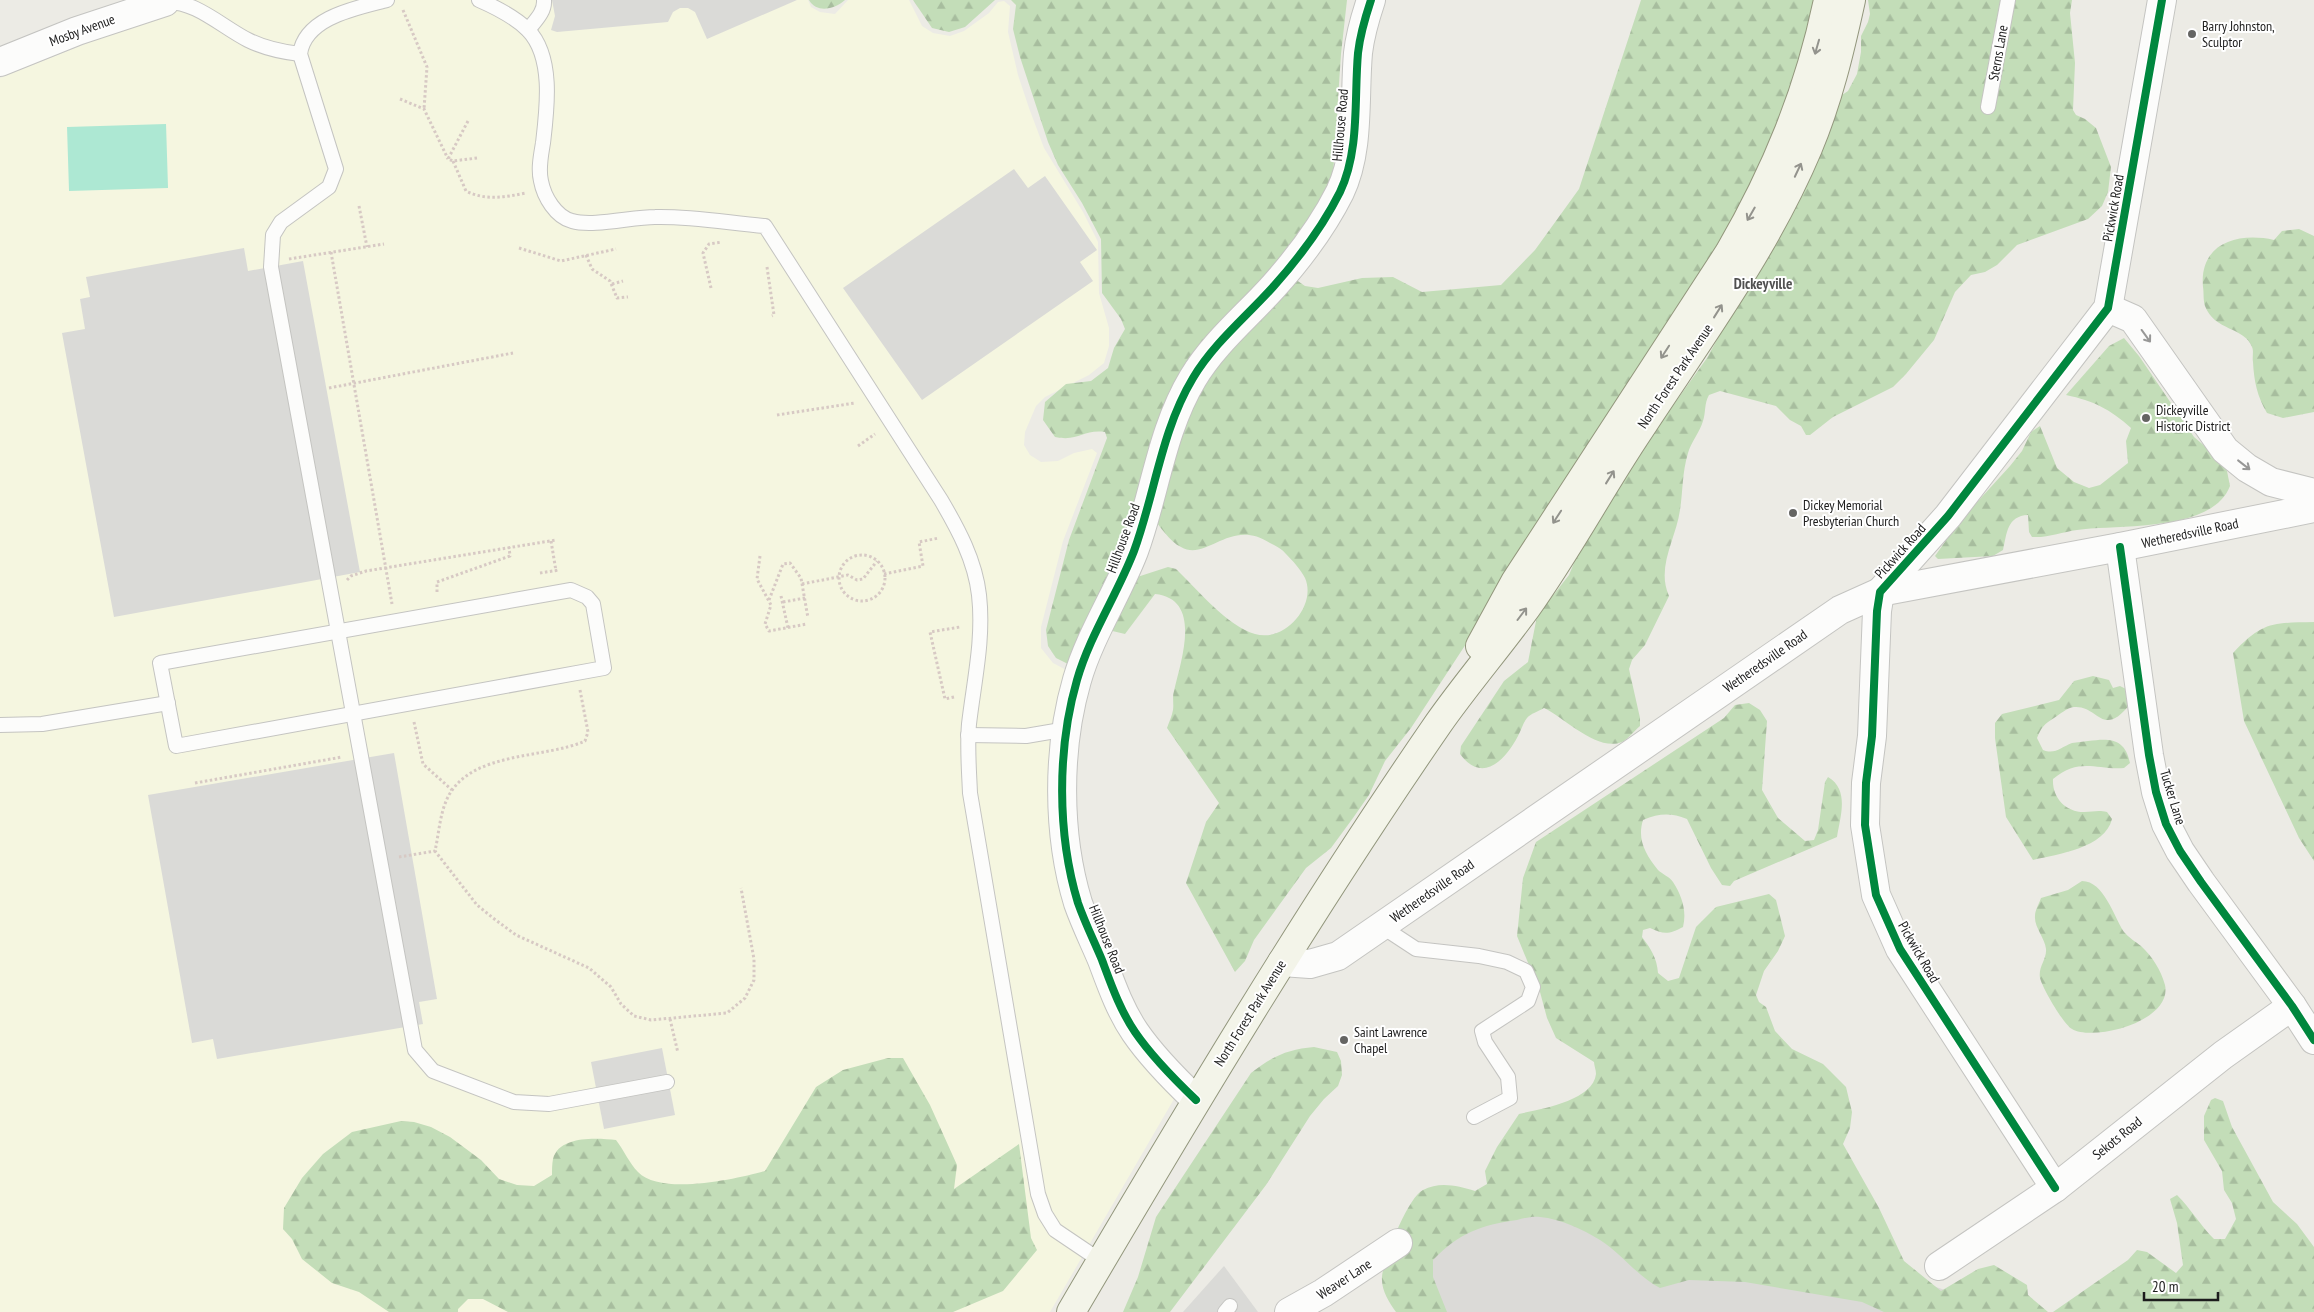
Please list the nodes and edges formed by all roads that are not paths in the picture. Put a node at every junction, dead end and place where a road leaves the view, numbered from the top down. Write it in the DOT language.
graph roads {
  1 [pos="387,0"];
  2 [pos="479,0"];
  3 [pos="544,0"];
  4 [pos="1371,0"];
  5 [pos="1828,0"];
  6 [pos="1851,0"];
  7 [pos="2008,0"];
  8 [pos="2162,0"];
  9 [pos="165,2"];
  10 [pos="528,30"];
  11 [pos="300,54"];
  12 [pos="0,62"];
  13 [pos="1988,107"];
  14 [pos="2108,308"];
  15 [pos="2314,493"];
  16 [pos="2314,508"];
  17 [pos="2120,548"];
  18 [pos="1880,592"];
  19 [pos="337,631"];
  20 [pos="168,704"];
  21 [pos="353,714"];
  22 [pos="1440,722"];
  23 [pos="0,725"];
  24 [pos="1067,729"];
  25 [pos="968,736"];
  26 [pos="1380,926"];
  27 [pos="1282,962"];
  28 [pos="2292,1006"];
  29 [pos="2314,1040"];
  30 [pos="667,1082"];
  31 [pos="1196,1100"];
  32 [pos="1474,1117"];
  33 [pos="2054,1188"];
  34 [pos="1398,1244"];
  35 [pos="1101,1261"];
  36 [pos="1939,1266"];
  37 [pos="1071,1312"];
  38 [pos="1289,1312"];
  1 -- 11 [label="lane"];
  2 -- 10 [label="lane"];
  3 -- 10 [label="lane"];
  4 -- 24 [label="street, Hillhouse Road"];
  5 -- 22 [label="main road, North Forest Park Avenue, one-way"];
  22 -- 6 [label="main road, North Forest Park Avenue, one-way"];
  7 -- 13 [label="lane, Sterns Lane"];
  8 -- 14 [label="street, Pickwick Road"];
  9 -- 11 [label="lane"];
  9 -- 12 [label="street, Mosby Avenue"];
  10 -- 25 [label="lane"];
  11 -- 19 [label="lane"];
  14 -- 15 [label="street, one-way"];
  14 -- 18 [label="street, Pickwick Road"];
  16 -- 17 [label="street, Wetheredsville Road"];
  17 -- 18 [label="street, Wetheredsville Road"];
  17 -- 28 [label="street, Tucker Lane"];
  18 -- 26 [label="street, Wetheredsville Road"];
  18 -- 33 [label="street, Pickwick Road"];
  19 -- 20 [label="lane"];
  19 -- 21 [label="lane"];
  19 -- 21 [label="lane"];
  20 -- 21 [label="lane"];
  20 -- 23 [label="lane"];
  21 -- 30 [label="lane"];
  22 -- 27 [label="main road, North Forest Park Avenue"];
  24 -- 25 [label="lane"];
  24 -- 31 [label="street, Hillhouse Road"];
  25 -- 35 [label="lane"];
  26 -- 27 [label="street, Wetheredsville Road"];
  26 -- 32 [label="lane"];
  27 -- 31 [label="main road, North Forest Park Avenue"];
  28 -- 29 [label="street, Tucker Lane"];
  28 -- 33 [label="street, Sekots Road"];
  31 -- 35 [label="main road, North Forest Park Avenue"];
  33 -- 36 [label="street, Sekots Road"];
  34 -- 38 [label="street, Weaver Lane"];
  35 -- 37 [label="main road, North Forest Park Avenue"];
}
